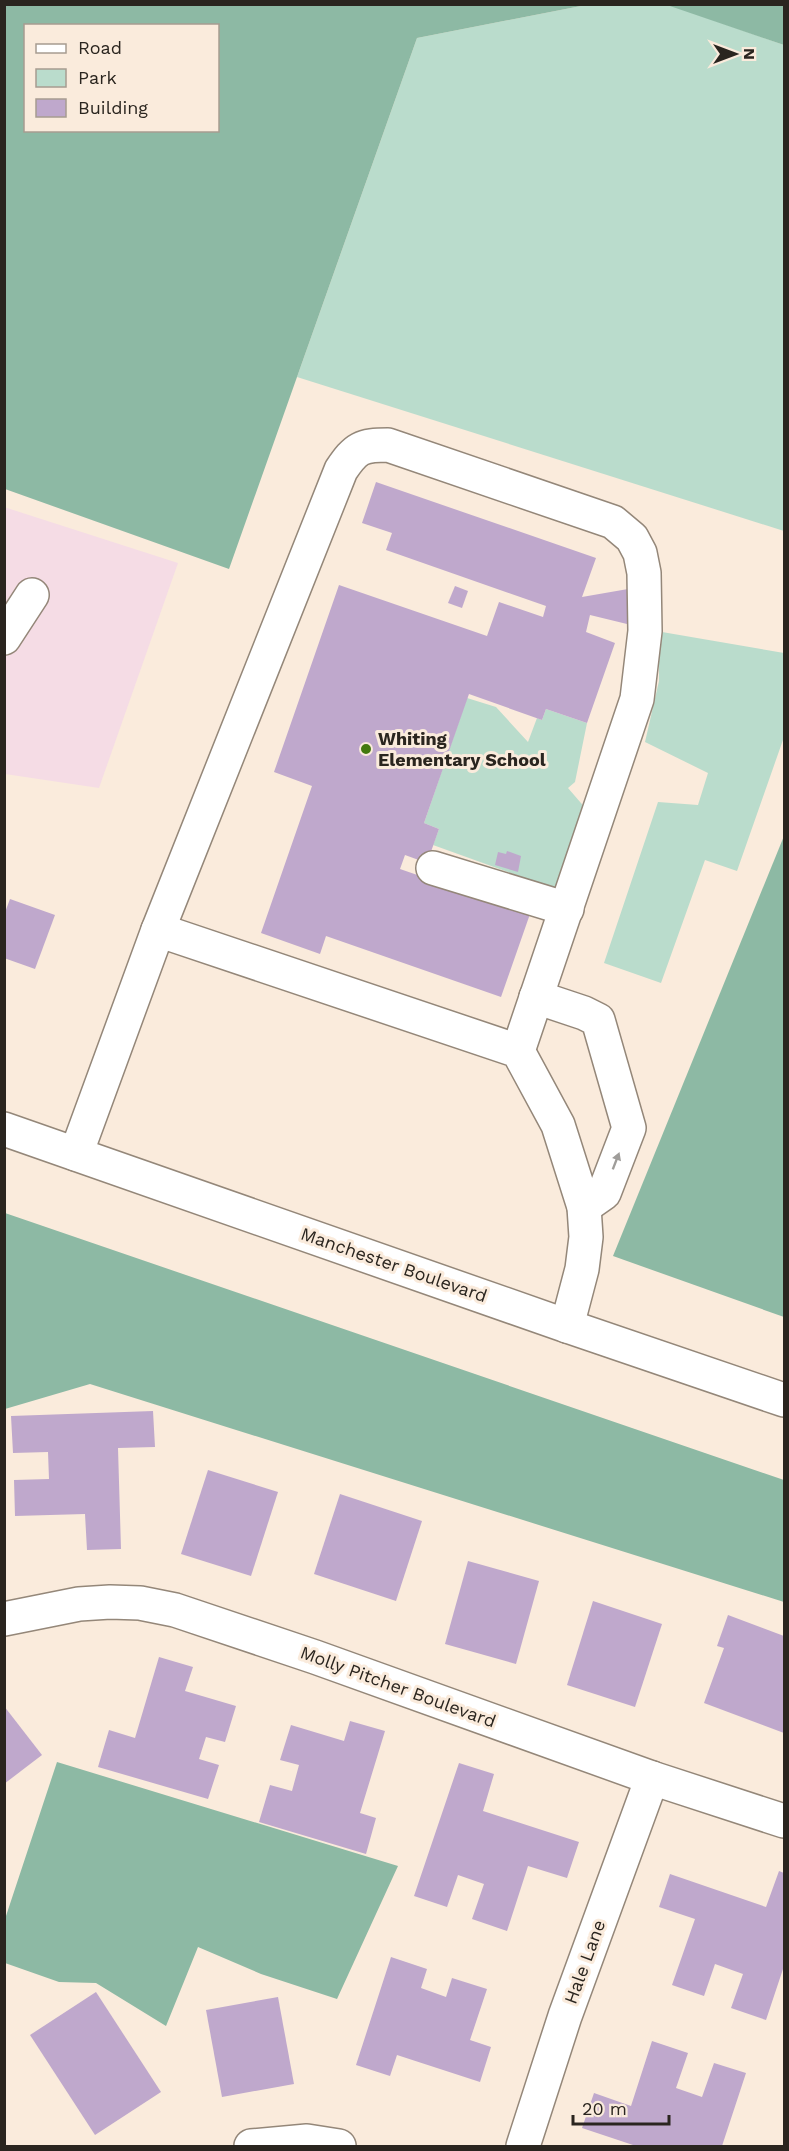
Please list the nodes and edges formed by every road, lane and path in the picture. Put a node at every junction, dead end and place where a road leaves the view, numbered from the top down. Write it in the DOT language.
graph roads {
  1 [pos="32,596"];
  2 [pos="4,638"];
  3 [pos="433,868"];
  4 [pos="567,909"];
  5 [pos="158,930"];
  6 [pos="536,997"];
  7 [pos="518,1051"];
  8 [pos="4,1129"];
  9 [pos="76,1154"];
  10 [pos="584,1207"];
  11 [pos="567,1326"];
  12 [pos="784,1400"];
  13 [pos="4,1619"];
  14 [pos="652,1778"];
  15 [pos="784,1821"];
  16 [pos="251,2146"];
  17 [pos="339,2146"];
  18 [pos="523,2146"];
  1 -- 2 [label="street"];
  3 -- 4 [label="street"];
  4 -- 5 [label="street"];
  4 -- 6 [label="street"];
  5 -- 7 [label="street"];
  5 -- 9 [label="street"];
  6 -- 7 [label="street"];
  10 -- 6 [label="street, one-way"];
  7 -- 10 [label="street"];
  8 -- 9 [label="street, Manchester Boulevard"];
  9 -- 11 [label="street, Manchester Boulevard"];
  10 -- 11 [label="street"];
  11 -- 12 [label="street, Manchester Boulevard"];
  13 -- 14 [label="street, Molly Pitcher Boulevard"];
  14 -- 15 [label="street, Molly Pitcher Boulevard"];
  14 -- 18 [label="street, Hale Lane"];
  16 -- 17 [label="street"];
}
